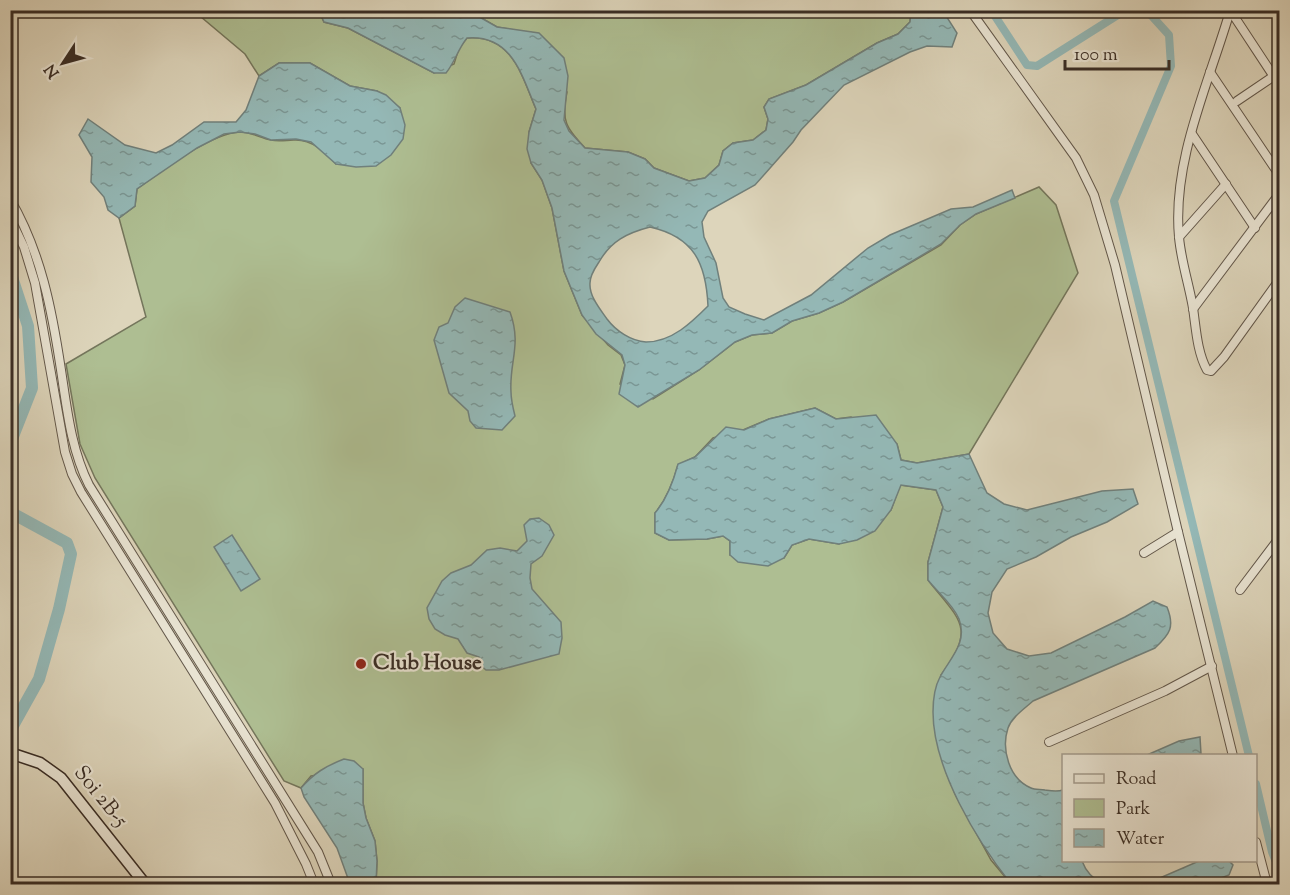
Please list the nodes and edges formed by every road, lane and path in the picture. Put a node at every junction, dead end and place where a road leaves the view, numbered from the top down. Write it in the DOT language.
graph roads {
  1 [pos="970,10"];
  2 [pos="1230,11"];
  3 [pos="1210,72"];
  4 [pos="1276,74"];
  5 [pos="1280,86"];
  6 [pos="1237,101"];
  7 [pos="1192,134"];
  8 [pos="1280,176"];
  9 [pos="1226,184"];
  10 [pos="1280,193"];
  11 [pos="10,199"];
  12 [pos="10,218"];
  13 [pos="1255,228"];
  14 [pos="1179,237"];
  15 [pos="1280,279"];
  16 [pos="1193,309"];
  17 [pos="1178,532"];
  18 [pos="1280,537"];
  19 [pos="1144,553"];
  20 [pos="1240,590"];
  21 [pos="1212,666"];
  22 [pos="1049,742"];
  23 [pos="10,753"];
  24 [pos="1233,754"];
  25 [pos="1257,846"];
  26 [pos="145,885"];
  27 [pos="314,885"];
  28 [pos="331,885"];
  29 [pos="1268,885"];
  1 -- 17 [label="street"];
  2 -- 3 [label="street"];
  2 -- 4 [label="street"];
  3 -- 7 [label="street"];
  3 -- 8 [label="street"];
  4 -- 5 [label="street"];
  4 -- 6 [label="street"];
  7 -- 9 [label="street"];
  7 -- 14 [label="street"];
  9 -- 13 [label="street"];
  9 -- 14 [label="street"];
  10 -- 13 [label="street"];
  11 -- 28 [label="street"];
  12 -- 27 [label="street"];
  13 -- 16 [label="street"];
  14 -- 16 [label="street"];
  15 -- 16 [label="street"];
  17 -- 19 [label="street"];
  17 -- 21 [label="street"];
  18 -- 20 [label="street"];
  21 -- 22 [label="street"];
  21 -- 24 [label="street"];
  23 -- 26 [label="street, Soi 2B-5"];
  25 -- 29 [label="street"];
}
